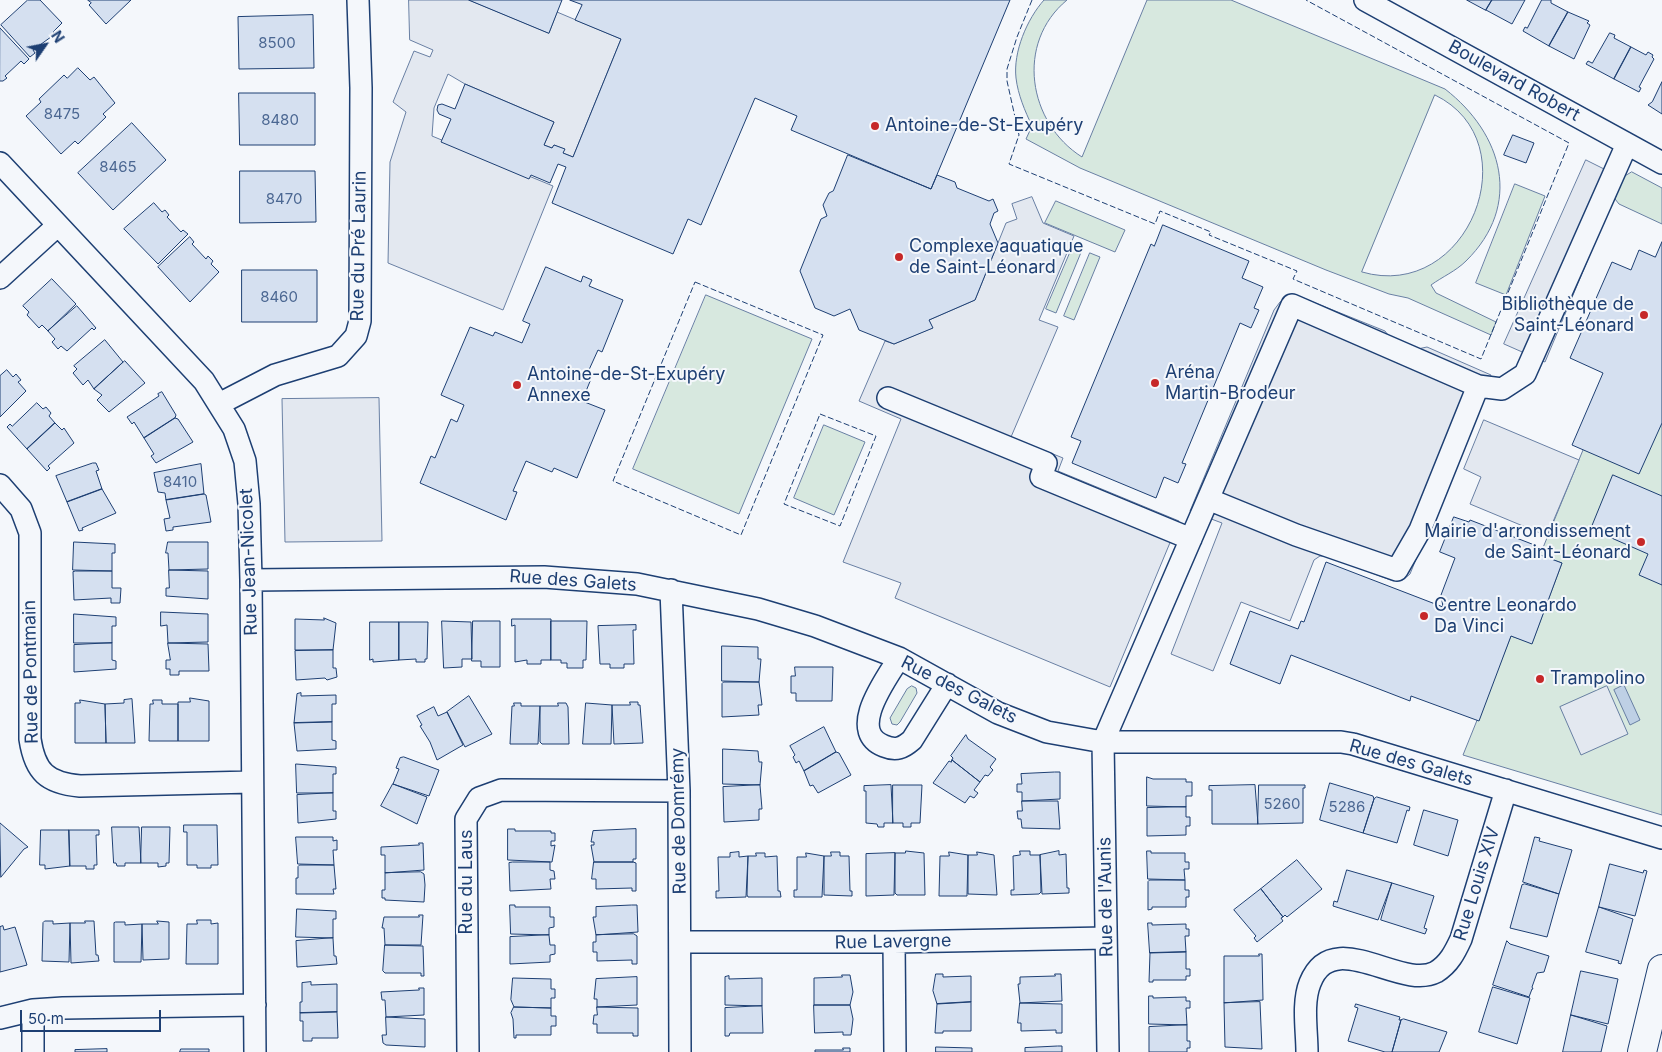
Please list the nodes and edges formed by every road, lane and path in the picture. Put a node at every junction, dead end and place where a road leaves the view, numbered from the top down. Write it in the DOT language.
graph roads {
  1 [pos="358,0"];
  2 [pos="1365,0"];
  3 [pos="1627,144"];
  4 [pos="0,163"];
  5 [pos="1662,163"];
  6 [pos="58,226"];
  7 [pos="0,278"];
  8 [pos="1478,386"];
  9 [pos="888,398"];
  10 [pos="219,404"];
  11 [pos="0,486"];
  12 [pos="1208,499"];
  13 [pos="1191,538"];
  14 [pos="251,580"];
  15 [pos="671,590"];
  16 [pos="899,658"];
  17 [pos="947,684"];
  18 [pos="1104,742"];
  19 [pos="252,782"];
  20 [pos="1506,790"];
  21 [pos="679,791"];
  22 [pos="1662,838"];
  23 [pos="1106,938"];
  24 [pos="680,942"];
  25 [pos="894,942"];
  26 [pos="1662,969"];
  27 [pos="254,1005"];
  28 [pos="33,1010"];
  29 [pos="0,1018"];
  30 [pos="33,1052"];
  31 [pos="255,1052"];
  32 [pos="468,1052"];
  33 [pos="680,1052"];
  34 [pos="895,1052"];
  35 [pos="1108,1052"];
  36 [pos="1307,1052"];
  37 [pos="1642,1052"];
  1 -- 10 [label="street, Rue du Pré Laurin"];
  2 -- 3 [label="street, Boulevard Robert"];
  3 -- 5 [label="street, Boulevard Robert"];
  3 -- 8 [label="street"];
  4 -- 6 [label="street, Rue Jean-Nicolet"];
  6 -- 7 [label="street"];
  6 -- 10 [label="street, Rue Jean-Nicolet"];
  8 -- 12 [label="street"];
  8 -- 12 [label="street"];
  9 -- 13 [label="street"];
  10 -- 14 [label="street, Rue Jean-Nicolet"];
  11 -- 19 [label="street, Rue de Pontmain"];
  12 -- 13 [label="street"];
  13 -- 18 [label="street"];
  14 -- 15 [label="street, Rue des Galets"];
  14 -- 19 [label="street, Rue Jean-Nicolet"];
  15 -- 16 [label="street, Rue des Galets"];
  15 -- 21 [label="street, Rue de Domrémy"];
  16 -- 17 [label="street, Rue des Galets"];
  16 -- 17 [label="street"];
  17 -- 18 [label="street, Rue des Galets"];
  18 -- 20 [label="street, Rue des Galets"];
  18 -- 23 [label="street, Rue de l'Aunis"];
  19 -- 27 [label="street, Rue Jean-Nicolet"];
  20 -- 22 [label="street, Rue des Galets"];
  20 -- 36 [label="street, Rue Louis XIV"];
  21 -- 24 [label="street, Rue de Domrémy"];
  21 -- 32 [label="street, Rue du Laus"];
  23 -- 25 [label="street, Rue Lavergne"];
  23 -- 35 [label="street, Rue de l'Aunis"];
  24 -- 25 [label="street, Rue Lavergne"];
  24 -- 33 [label="street, Rue de Domrémy"];
  25 -- 34 [label="street"];
  26 -- 37 [label="main road"];
  27 -- 28 [label="street"];
  27 -- 31 [label="street, Rue Jean-Nicolet"];
  28 -- 29 [label="street"];
  28 -- 30 [label="street"];
}
